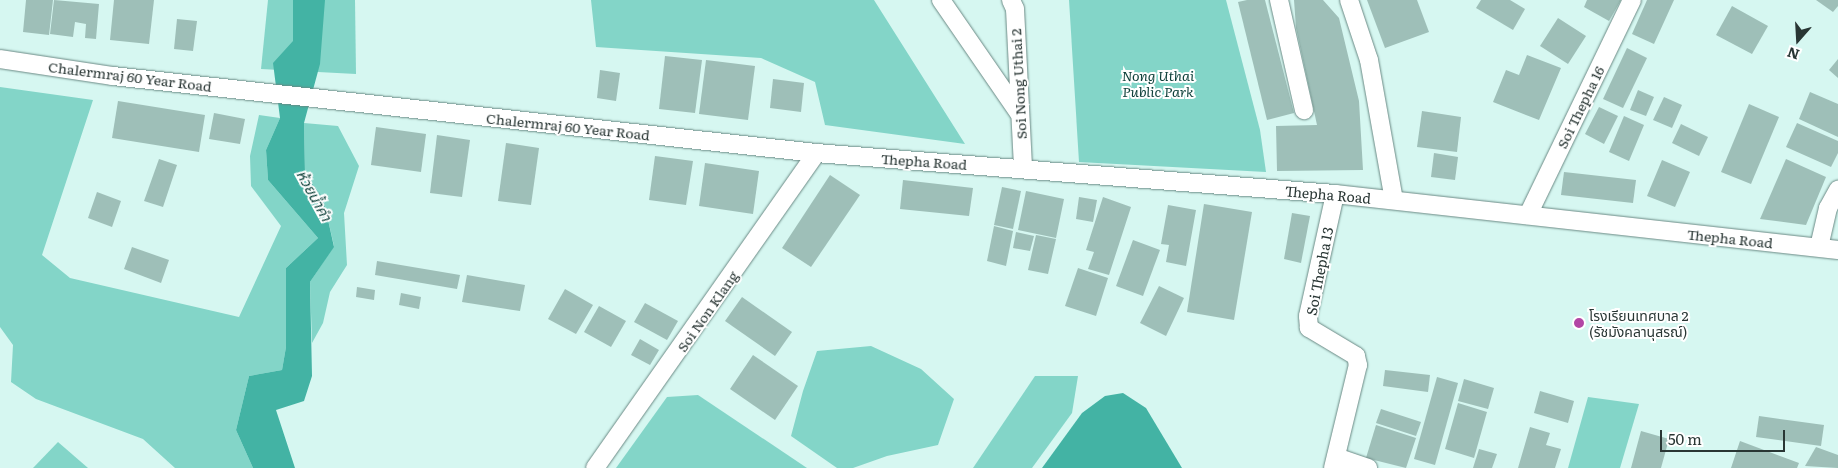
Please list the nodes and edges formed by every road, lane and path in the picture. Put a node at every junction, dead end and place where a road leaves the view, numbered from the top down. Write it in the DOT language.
graph roads {
  1 [pos="941,0"];
  2 [pos="1010,0"];
  3 [pos="1279,0"];
  4 [pos="1349,0"];
  5 [pos="1632,0"];
  6 [pos="0,59"];
  7 [pos="1304,110"];
  8 [pos="1019,114"];
  9 [pos="816,153"];
  10 [pos="1023,169"];
  11 [pos="1838,190"];
  12 [pos="1335,194"];
  13 [pos="1394,200"];
  14 [pos="1528,215"];
  15 [pos="1819,247"];
  16 [pos="1838,250"];
  17 [pos="1335,463"];
  18 [pos="595,468"];
  19 [pos="1368,468"];
  1 -- 8 [label="street"];
  2 -- 8 [label="street, Soi Nong Uthai 2"];
  3 -- 7 [label="street"];
  4 -- 13 [label="street"];
  5 -- 14 [label="street, Soi Thepha 16"];
  6 -- 9 [label="street, Chalermraj 60 Year Road"];
  8 -- 10 [label="street, Soi Nong Uthai 2"];
  9 -- 10 [label="street, Thepha Road"];
  9 -- 18 [label="street, Soi Non Klang"];
  10 -- 12 [label="street, Thepha Road"];
  11 -- 15 [label="street"];
  12 -- 13 [label="street, Thepha Road"];
  12 -- 17 [label="street, Soi Thepha 13"];
  13 -- 14 [label="street, Thepha Road"];
  14 -- 15 [label="street, Thepha Road"];
  15 -- 16 [label="street, Thepha Road"];
  17 -- 19 [label="street"];
}
